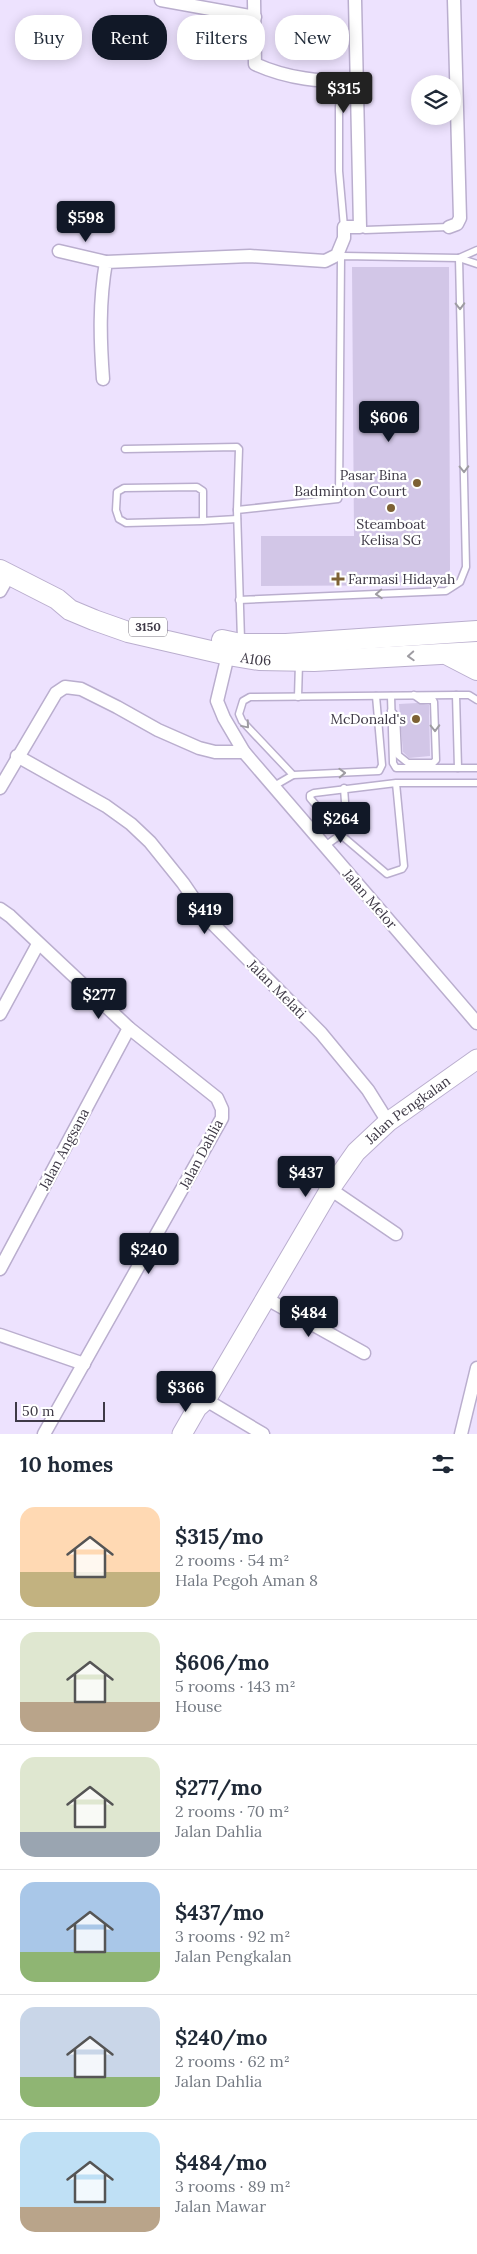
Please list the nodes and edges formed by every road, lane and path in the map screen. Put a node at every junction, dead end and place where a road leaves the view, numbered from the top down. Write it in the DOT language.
graph roads {
  1 [pos="161,0"];
  2 [pos="254,0"];
  3 [pos="355,0"];
  4 [pos="454,0"];
  5 [pos="249,15"];
  6 [pos="255,15"];
  7 [pos="255,60"];
  8 [pos="357,82"];
  9 [pos="339,106"];
  10 [pos="344,227"];
  11 [pos="360,227"];
  12 [pos="449,227"];
  13 [pos="477,250"];
  14 [pos="59,251"];
  15 [pos="459,258"];
  16 [pos="106,262"];
  17 [pos="477,264"];
  18 [pos="103,379"];
  19 [pos="125,450"];
  20 [pos="237,510"];
  21 [pos="237,519"];
  22 [pos="203,521"];
  23 [pos="3,579"];
  24 [pos="240,600"];
  25 [pos="477,622"];
  26 [pos="477,631"];
  27 [pos="447,632"];
  28 [pos="235,649"];
  29 [pos="477,652"];
  30 [pos="446,654"];
  31 [pos="290,655"];
  32 [pos="477,670"];
  33 [pos="414,695"];
  34 [pos="456,695"];
  35 [pos="376,696"];
  36 [pos="390,696"];
  37 [pos="298,697"];
  38 [pos="477,700"];
  39 [pos="391,711"];
  40 [pos="244,752"];
  41 [pos="17,756"];
  42 [pos="458,768"];
  43 [pos="477,768"];
  44 [pos="293,775"];
  45 [pos="396,783"];
  46 [pos="477,783"];
  47 [pos="274,786"];
  48 [pos="0,788"];
  49 [pos="344,788"];
  50 [pos="341,835"];
  51 [pos="325,846"];
  52 [pos="0,909"];
  53 [pos="38,944"];
  54 [pos="0,1014"];
  55 [pos="477,1023"];
  56 [pos="129,1028"];
  57 [pos="477,1059"];
  58 [pos="388,1122"];
  59 [pos="330,1189"];
  60 [pos="396,1234"];
  61 [pos="0,1269"];
  62 [pos="268,1299"];
  63 [pos="0,1335"];
  64 [pos="364,1353"];
  65 [pos="84,1364"];
  66 [pos="477,1368"];
  67 [pos="206,1400"];
  68 [pos="44,1434"];
  69 [pos="182,1434"];
  70 [pos="193,1434"];
  71 [pos="263,1434"];
  72 [pos="461,1434"];
  1 -- 5 [label="street"];
  2 -- 6 [label="street"];
  3 -- 8 [label="street"];
  4 -- 12 [label="street"];
  7 -- 8 [label="street"];
  8 -- 11 [label="street"];
  9 -- 10 [label="lane"];
  10 -- 11 [label="street"];
  10 -- 16 [label="street"];
  11 -- 12 [label="lane"];
  13 -- 15 [label="lane"];
  14 -- 16 [label="street"];
  15 -- 17 [label="lane"];
  15 -- 20 [label="lane"];
  15 -- 24 [label="lane, one-way"];
  16 -- 18 [label="street"];
  19 -- 20 [label="lane"];
  20 -- 21 [label="lane"];
  21 -- 22 [label="lane"];
  21 -- 24 [label="lane"];
  22 -- 22 [label="lane"];
  23 -- 28 [label="main road, 3150"];
  24 -- 28 [label="lane"];
  25 -- 27 [label="main road"];
  26 -- 27 [label="main road, 3150"];
  27 -- 31 [label="main road, 3150"];
  28 -- 31 [label="main road, A106 / 3150"];
  28 -- 40 [label="street, Jalan Melor"];
  29 -- 30 [label="main road, 3150"];
  30 -- 31 [label="main road, 3150, one-way"];
  30 -- 32 [label="main road"];
  31 -- 37 [label="lane"];
  33 -- 34 [label="lane"];
  33 -- 36 [label="lane"];
  33 -- 39 [label="lane, one-way"];
  34 -- 38 [label="lane"];
  34 -- 42 [label="lane"];
  35 -- 36 [label="lane"];
  35 -- 37 [label="lane"];
  44 -- 35 [label="lane, one-way"];
  36 -- 39 [label="lane"];
  37 -- 44 [label="lane, one-way"];
  39 -- 42 [label="lane"];
  40 -- 41 [label="street"];
  40 -- 47 [label="street, Jalan Melor"];
  41 -- 48 [label="street"];
  41 -- 58 [label="street, Jalan Melati"];
  42 -- 43 [label="lane"];
  44 -- 47 [label="lane"];
  45 -- 46 [label="lane"];
  45 -- 49 [label="lane"];
  45 -- 50 [label="lane"];
  47 -- 51 [label="street, Jalan Melor"];
  49 -- 50 [label="lane"];
  49 -- 50 [label="lane"];
  50 -- 51 [label="lane"];
  51 -- 55 [label="street, Jalan Melor"];
  52 -- 53 [label="street, Jalan Dahlia"];
  53 -- 54 [label="street"];
  53 -- 56 [label="street, Jalan Dahlia"];
  56 -- 61 [label="street, Jalan Angsana"];
  56 -- 65 [label="street, Jalan Dahlia"];
  57 -- 58 [label="street, Jalan Pengkalan"];
  58 -- 59 [label="street, Jalan Pengkalan"];
  59 -- 60 [label="street"];
  59 -- 62 [label="street, Jalan Pengkalan"];
  62 -- 64 [label="street"];
  62 -- 67 [label="street, Jalan Pengkalan"];
  63 -- 65 [label="street"];
  65 -- 68 [label="street, Jalan Dahlia"];
  66 -- 72 [label="street"];
  67 -- 69 [label="street, Jalan Pengkalan"];
  67 -- 70 [label="street, Jalan Pengkalan"];
  67 -- 71 [label="street"];
}
